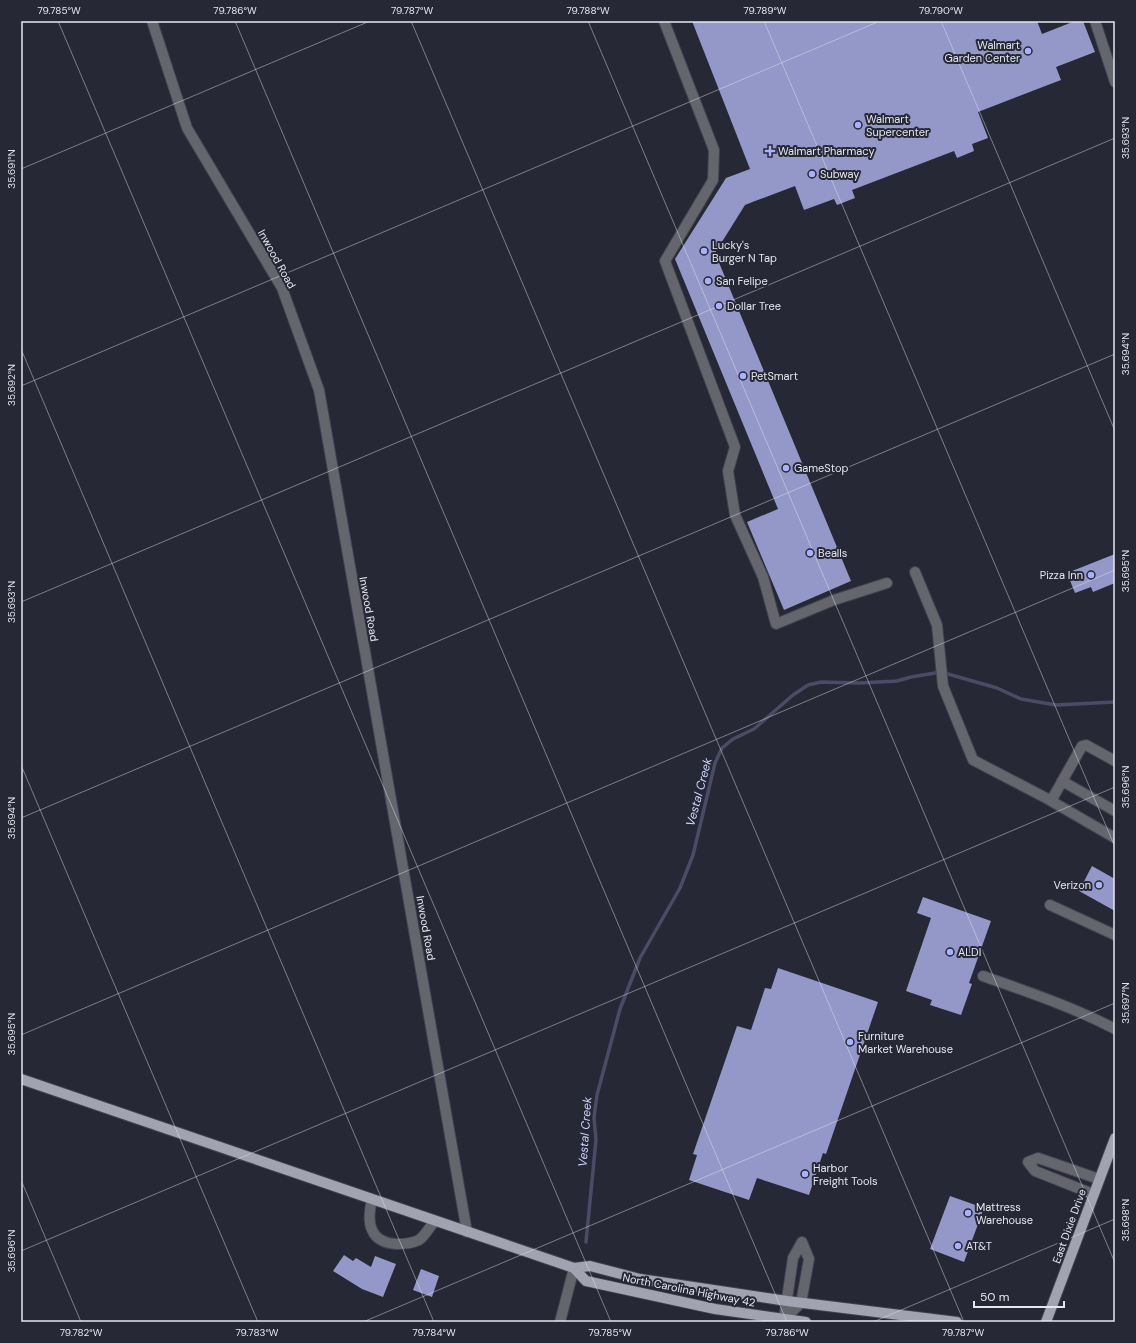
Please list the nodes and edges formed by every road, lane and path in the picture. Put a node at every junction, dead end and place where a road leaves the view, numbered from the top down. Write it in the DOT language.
graph roads {
  1 [pos="152,21"];
  2 [pos="664,21"];
  3 [pos="1095,21"];
  4 [pos="1115,82"];
  5 [pos="915,572"];
  6 [pos="887,583"];
  7 [pos="1115,761"];
  8 [pos="1062,781"];
  9 [pos="1051,801"];
  10 [pos="1115,811"];
  11 [pos="1115,838"];
  12 [pos="1050,905"];
  13 [pos="1115,935"];
  14 [pos="984,976"];
  15 [pos="1115,1029"];
  16 [pos="21,1078"];
  17 [pos="1115,1138"];
  18 [pos="1099,1179"];
  19 [pos="1093,1194"];
  20 [pos="372,1200"];
  21 [pos="435,1221"];
  22 [pos="467,1232"];
  23 [pos="574,1268"];
  24 [pos="787,1301"];
  25 [pos="801,1303"];
  26 [pos="783,1320"];
  27 [pos="560,1322"];
  28 [pos="806,1322"];
  29 [pos="957,1322"];
  30 [pos="1046,1322"];
  1 -- 22 [label="street, Inwood Road"];
  2 -- 6 [label="street"];
  3 -- 4 [label="street"];
  5 -- 9 [label="street"];
  7 -- 8 [label="street"];
  8 -- 9 [label="street"];
  8 -- 10 [label="street"];
  9 -- 11 [label="street"];
  12 -- 13 [label="street"];
  14 -- 15 [label="street"];
  16 -- 20 [label="main road"];
  17 -- 18 [label="main road, East Dixie Drive"];
  18 -- 19 [label="main road, East Dixie Drive"];
  18 -- 19 [label="street"];
  19 -- 30 [label="main road, East Dixie Drive"];
  20 -- 21 [label="main road"];
  20 -- 21 [label="street"];
  21 -- 22 [label="main road"];
  22 -- 23 [label="main road"];
  23 -- 24 [label="main road"];
  23 -- 26 [label="main road, North Carolina Highway 42"];
  23 -- 27 [label="street"];
  24 -- 25 [label="main road"];
  24 -- 25 [label="street"];
  24 -- 26 [label="street"];
  25 -- 26 [label="street"];
  25 -- 29 [label="main road"];
  26 -- 28 [label="main road, North Carolina Highway 42"];
}
